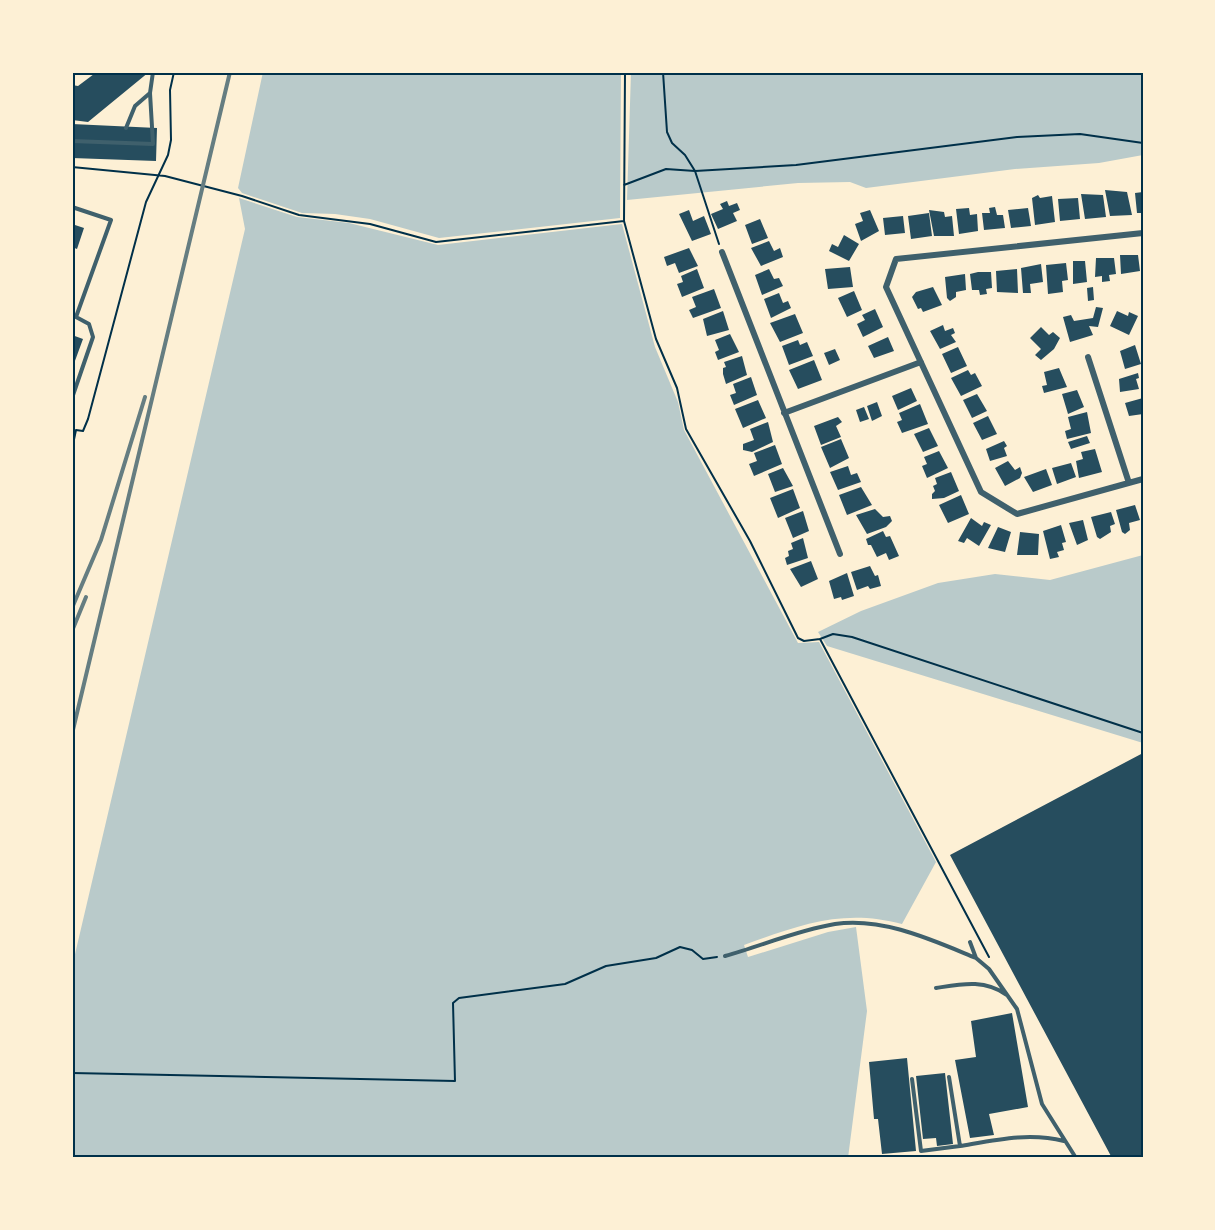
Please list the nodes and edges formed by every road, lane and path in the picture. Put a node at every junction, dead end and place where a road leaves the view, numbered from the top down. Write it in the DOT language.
graph roads {
  1 [pos="153,72"];
  2 [pos="174,72"];
  3 [pos="625,72"];
  4 [pos="663,72"];
  5 [pos="150,93"];
  6 [pos="126,128"];
  7 [pos="72,141"];
  8 [pos="1143,143"];
  9 [pos="72,167"];
  10 [pos="695,171"];
  11 [pos="159,176"];
  12 [pos="624,185"];
  13 [pos="72,207"];
  14 [pos="624,221"];
  15 [pos="1143,233"];
  16 [pos="722,252"];
  17 [pos="1088,357"];
  18 [pos="921,362"];
  19 [pos="72,398"];
  20 [pos="784,413"];
  21 [pos="72,449"];
  22 [pos="1143,479"];
  23 [pos="1129,483"];
  24 [pos="840,554"];
  25 [pos="820,639"];
  26 [pos="1143,733"];
  27 [pos="970,942"];
  28 [pos="725,956"];
  29 [pos="976,957"];
  30 [pos="989,969"];
  31 [pos="936,988"];
  32 [pos="1008,995"];
  33 [pos="72,1073"];
  34 [pos="949,1077"];
  35 [pos="912,1079"];
  36 [pos="1065,1141"];
  37 [pos="960,1146"];
  38 [pos="1076,1158"];
  1 -- 5 [label="lane"];
  2 -- 11 [label="path"];
  3 -- 12 [label="path"];
  4 -- 10 [label="path"];
  5 -- 6 [label="lane"];
  5 -- 7 [label="lane"];
  8 -- 10 [label="path"];
  9 -- 11 [label="path"];
  10 -- 12 [label="path"];
  10 -- 16 [label="path"];
  11 -- 14 [label="path"];
  11 -- 21 [label="path"];
  12 -- 14 [label="path"];
  13 -- 19 [label="lane"];
  14 -- 25 [label="path"];
  15 -- 18 [label="street"];
  16 -- 20 [label="street"];
  17 -- 23 [label="street"];
  18 -- 20 [label="street"];
  18 -- 23 [label="street"];
  20 -- 24 [label="street"];
  22 -- 23 [label="street"];
  25 -- 26 [label="path"];
  25 -- 30 [label="path"];
  27 -- 29 [label="lane"];
  28 -- 29 [label="lane"];
  28 -- 33 [label="path"];
  29 -- 30 [label="lane"];
  30 -- 32 [label="lane"];
  31 -- 32 [label="lane"];
  32 -- 36 [label="lane"];
  34 -- 37 [label="lane"];
  35 -- 37 [label="lane"];
  36 -- 37 [label="lane"];
  36 -- 38 [label="lane"];
}
